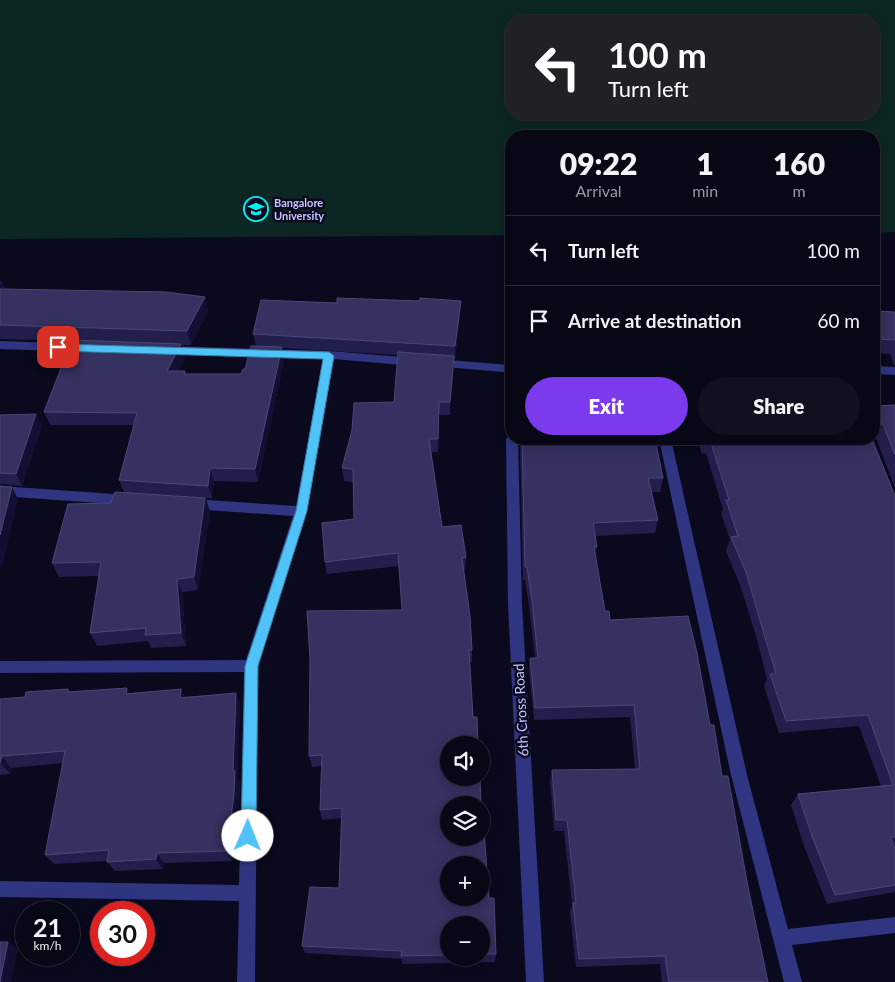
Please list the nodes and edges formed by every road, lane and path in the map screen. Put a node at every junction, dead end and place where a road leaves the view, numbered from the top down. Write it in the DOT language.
graph roads {
  1 [pos="0,345"];
  2 [pos="100,348"];
  3 [pos="160,350"];
  4 [pos="329,356"];
  5 [pos="505,369"];
  6 [pos="880,370"];
  7 [pos="895,371"];
  8 [pos="512,445"];
  9 [pos="666,445"];
  10 [pos="0,491"];
  11 [pos="146,501"];
  12 [pos="175,503"];
  13 [pos="301,511"];
  14 [pos="251,666"];
  15 [pos="0,667"];
  16 [pos="0,889"];
  17 [pos="247,893"];
  18 [pos="895,925"];
  19 [pos="782,938"];
  20 [pos="246,982"];
  21 [pos="536,982"];
  22 [pos="793,982"];
  1 -- 2 [label="street"];
  3 -- 4 [label="street"];
  4 -- 5 [label="street"];
  4 -- 13 [label="street"];
  6 -- 7 [label="street"];
  8 -- 21 [label="street, 6th Cross Road"];
  9 -- 19 [label="street"];
  10 -- 11 [label="street"];
  12 -- 13 [label="street"];
  13 -- 14 [label="street"];
  14 -- 15 [label="street"];
  14 -- 17 [label="street"];
  16 -- 17 [label="street"];
  17 -- 20 [label="street"];
  18 -- 19 [label="street"];
  19 -- 22 [label="street"];
}
